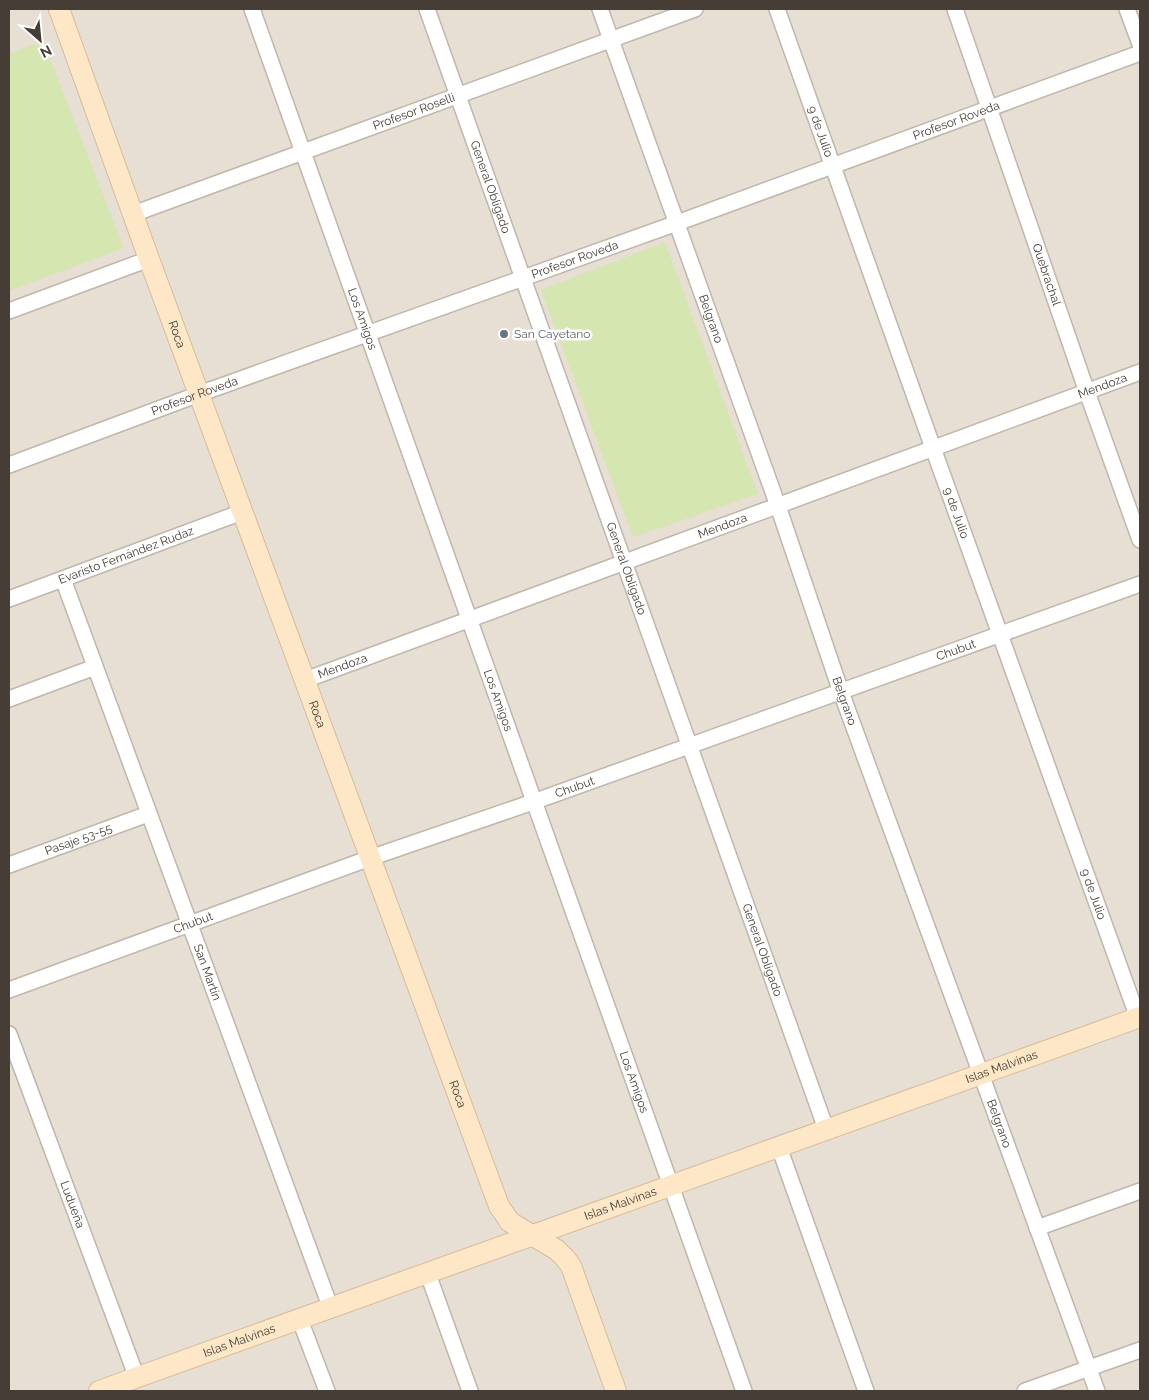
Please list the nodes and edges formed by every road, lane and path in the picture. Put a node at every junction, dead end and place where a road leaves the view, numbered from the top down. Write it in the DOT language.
graph roads {
  1 [pos="59,9"];
  2 [pos="252,9"];
  3 [pos="427,9"];
  4 [pos="600,9"];
  5 [pos="695,9"];
  6 [pos="777,9"];
  7 [pos="955,9"];
  8 [pos="1127,9"];
  9 [pos="611,40"];
  10 [pos="1140,44"];
  11 [pos="1140,52"];
  12 [pos="458,96"];
  13 [pos="990,107"];
  14 [pos="303,152"];
  15 [pos="833,165"];
  16 [pos="133,214"];
  17 [pos="677,223"];
  18 [pos="149,260"];
  19 [pos="523,278"];
  20 [pos="9,311"];
  21 [pos="369,335"];
  22 [pos="1140,372"];
  23 [pos="1087,392"];
  24 [pos="199,394"];
  25 [pos="933,448"];
  26 [pos="9,465"];
  27 [pos="778,506"];
  28 [pos="242,512"];
  29 [pos="1140,540"];
  30 [pos="624,562"];
  31 [pos="63,579"];
  32 [pos="1140,584"];
  33 [pos="9,599"];
  34 [pos="469,620"];
  35 [pos="1000,634"];
  36 [pos="95,668"];
  37 [pos="305,680"];
  38 [pos="841,692"];
  39 [pos="9,699"];
  40 [pos="689,745"];
  41 [pos="533,802"];
  42 [pos="148,814"];
  43 [pos="370,858"];
  44 [pos="9,865"];
  45 [pos="188,925"];
  46 [pos="9,990"];
  47 [pos="1139,1017"];
  48 [pos="9,1034"];
  49 [pos="981,1074"];
  50 [pos="826,1129"];
  51 [pos="779,1147"];
  52 [pos="671,1186"];
  53 [pos="1140,1191"];
  54 [pos="1037,1228"];
  55 [pos="533,1236"];
  56 [pos="428,1274"];
  57 [pos="331,1309"];
  58 [pos="300,1320"];
  59 [pos="1140,1350"];
  60 [pos="1089,1369"];
  61 [pos="136,1378"];
  62 [pos="99,1391"];
  63 [pos="326,1391"];
  64 [pos="470,1391"];
  65 [pos="616,1391"];
  66 [pos="744,1391"];
  67 [pos="866,1391"];
  68 [pos="1025,1391"];
  69 [pos="1098,1391"];
  1 -- 16 [label="street, Roca"];
  2 -- 14 [label="street, Los Amigos"];
  3 -- 12 [label="street, General Obligado"];
  4 -- 9 [label="street, Belgrano"];
  5 -- 9 [label="street, Profesor Roselli"];
  6 -- 15 [label="street, 9 de Julio"];
  7 -- 13 [label="street, Quebrachal"];
  8 -- 10 [label="street"];
  9 -- 12 [label="street, Profesor Roselli"];
  9 -- 17 [label="street, Belgrano"];
  11 -- 13 [label="street, Profesor Roveda"];
  12 -- 14 [label="street, Profesor Roselli"];
  12 -- 19 [label="street, General Obligado"];
  13 -- 15 [label="street, Profesor Roveda"];
  13 -- 23 [label="street, Quebrachal"];
  14 -- 16 [label="street, Profesor Roselli"];
  14 -- 21 [label="street, Los Amigos"];
  15 -- 17 [label="street, Profesor Roveda"];
  15 -- 25 [label="street, 9 de Julio"];
  16 -- 18 [label="street, Roca"];
  17 -- 19 [label="street, Profesor Roveda"];
  17 -- 27 [label="street, Belgrano"];
  18 -- 20 [label="street"];
  18 -- 24 [label="street, Roca"];
  19 -- 21 [label="street, Profesor Roveda"];
  19 -- 30 [label="street, General Obligado"];
  21 -- 24 [label="street, Profesor Roveda"];
  21 -- 34 [label="street, Los Amigos"];
  22 -- 23 [label="street, Mendoza"];
  23 -- 25 [label="street, Mendoza"];
  23 -- 29 [label="street, Quebrachal"];
  24 -- 26 [label="street, Profesor Roveda"];
  24 -- 28 [label="street, Roca"];
  25 -- 27 [label="street, Mendoza"];
  25 -- 35 [label="street, 9 de Julio"];
  27 -- 30 [label="street, Mendoza"];
  27 -- 38 [label="street, Belgrano"];
  28 -- 31 [label="street, Evaristo Fernández Rudaz"];
  28 -- 37 [label="street, Roca"];
  30 -- 34 [label="street, Mendoza"];
  30 -- 40 [label="street, General Obligado"];
  31 -- 33 [label="street, Evaristo Fernández Rudaz"];
  31 -- 36 [label="street, San Martín"];
  32 -- 35 [label="street, Chubut"];
  34 -- 37 [label="street, Mendoza"];
  34 -- 41 [label="street, Los Amigos"];
  35 -- 38 [label="street, Chubut"];
  35 -- 47 [label="street, 9 de Julio"];
  36 -- 39 [label="street"];
  36 -- 42 [label="street, San Martín"];
  37 -- 43 [label="street, Roca"];
  38 -- 40 [label="street, Chubut"];
  38 -- 49 [label="street, Belgrano"];
  40 -- 41 [label="street, Chubut"];
  40 -- 50 [label="street, General Obligado"];
  41 -- 43 [label="street, Chubut"];
  41 -- 52 [label="street, Los Amigos"];
  42 -- 44 [label="street, Pasaje 53-55"];
  42 -- 45 [label="street, San Martín"];
  43 -- 45 [label="street, Chubut"];
  43 -- 55 [label="street, Roca"];
  45 -- 46 [label="street, Chubut"];
  45 -- 57 [label="street, San Martín"];
  47 -- 49 [label="street, Islas Malvinas"];
  48 -- 61 [label="street, Ludueña"];
  49 -- 50 [label="street, Islas Malvinas"];
  49 -- 54 [label="street, Belgrano"];
  50 -- 51 [label="street, Islas Malvinas"];
  51 -- 52 [label="street, Islas Malvinas"];
  51 -- 67 [label="street"];
  52 -- 55 [label="street, Islas Malvinas"];
  52 -- 66 [label="street, Los Amigos"];
  53 -- 54 [label="street"];
  54 -- 60 [label="street, Belgrano"];
  55 -- 56 [label="street, Islas Malvinas"];
  55 -- 65 [label="street, Roca"];
  56 -- 57 [label="street, Islas Malvinas"];
  56 -- 64 [label="street"];
  57 -- 58 [label="street, Islas Malvinas"];
  58 -- 61 [label="street, Islas Malvinas"];
  58 -- 63 [label="street"];
  59 -- 60 [label="street"];
  60 -- 68 [label="street"];
  60 -- 69 [label="street, Belgrano"];
  61 -- 62 [label="street, Islas Malvinas"];
}
